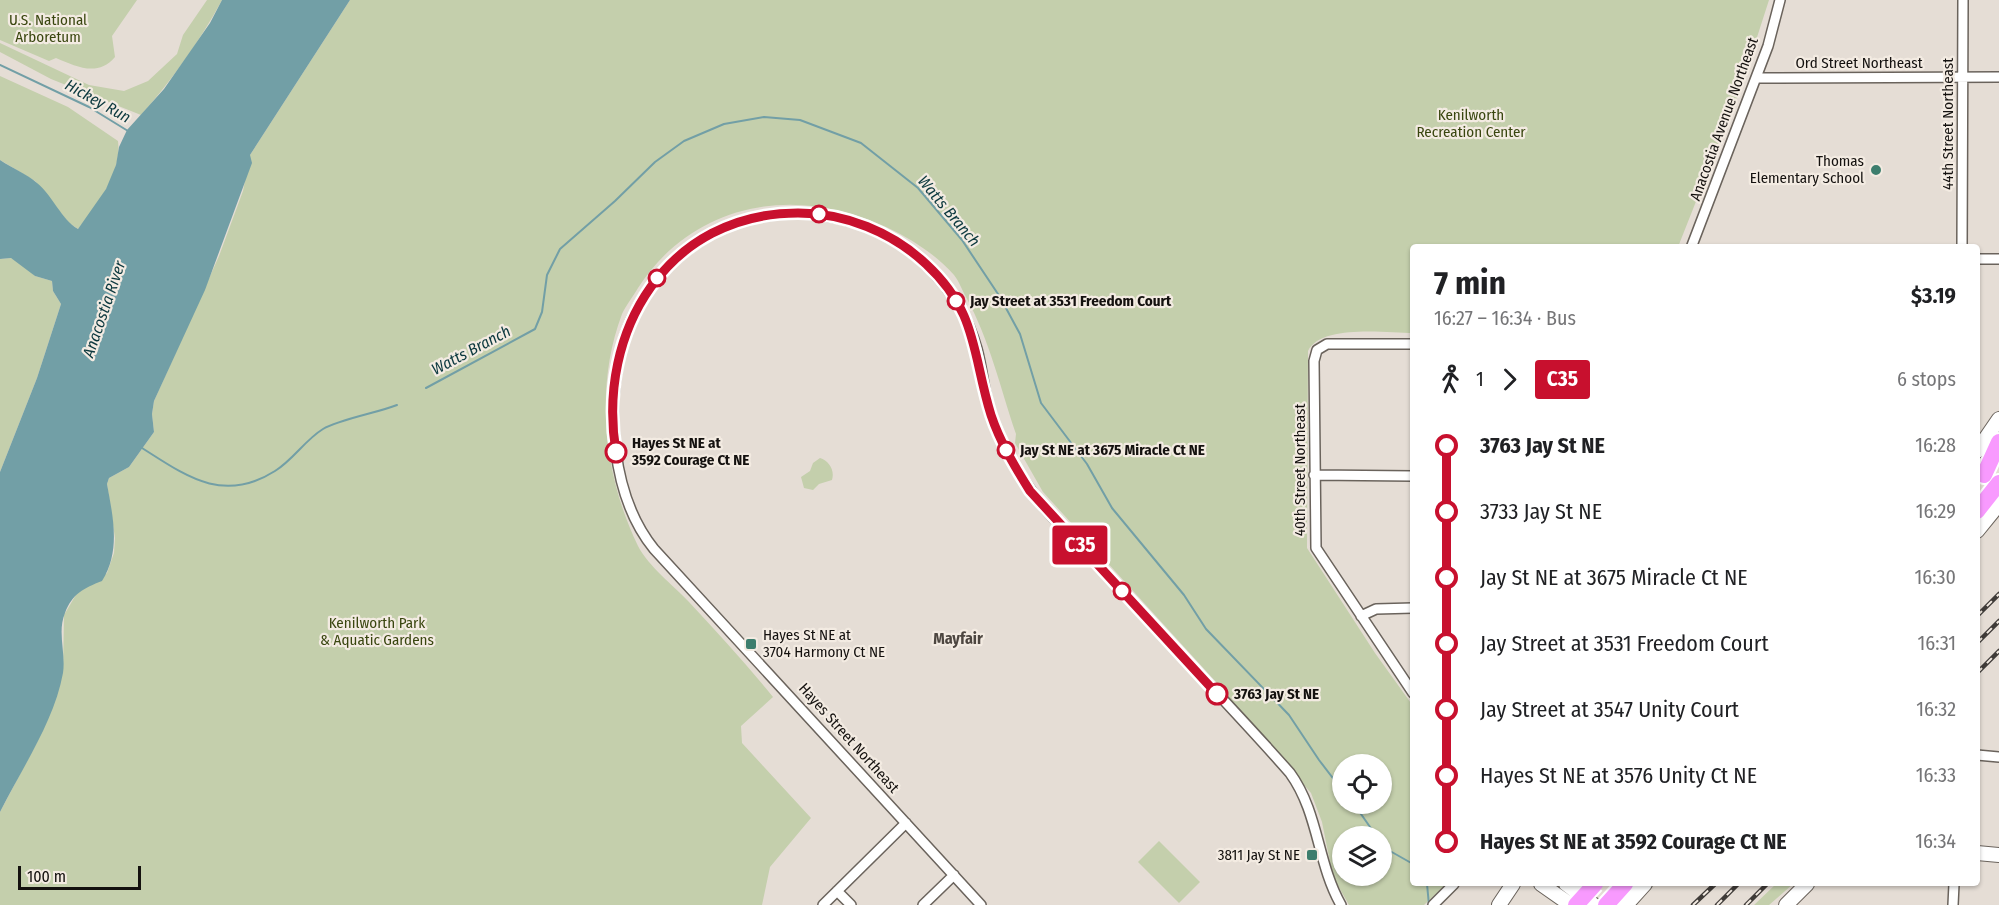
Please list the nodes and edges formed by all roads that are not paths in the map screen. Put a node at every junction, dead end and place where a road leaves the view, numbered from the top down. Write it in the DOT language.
graph roads {
  1 [pos="1780,0"];
  2 [pos="1963,0"];
  3 [pos="1963,77"];
  4 [pos="1999,77"];
  5 [pos="1756,78"];
  6 [pos="1693,244"];
  7 [pos="1962,244"];
  8 [pos="1980,259"];
  9 [pos="1999,259"];
  10 [pos="1410,344"];
  11 [pos="1999,419"];
  12 [pos="1988,438"];
  13 [pos="1999,457"];
  14 [pos="1314,475"];
  15 [pos="1410,476"];
  16 [pos="1987,481"];
  17 [pos="1980,502"];
  18 [pos="1999,504"];
  19 [pos="1980,527"];
  20 [pos="1410,608"];
  21 [pos="1361,616"];
  22 [pos="1410,689"];
  23 [pos="1980,755"];
  24 [pos="1999,757"];
  25 [pos="906,823"];
  26 [pos="1980,853"];
  27 [pos="1999,855"];
  28 [pos="954,875"];
  29 [pos="1452,886"];
  30 [pos="1512,886"];
  31 [pos="1544,886"];
  32 [pos="1569,886"];
  33 [pos="1593,886"];
  34 [pos="1640,886"];
  35 [pos="1805,886"];
  36 [pos="1954,886"];
  37 [pos="837,891"];
  38 [pos="1623,893"];
  39 [pos="823,905"];
  40 [pos="851,905"];
  41 [pos="923,905"];
  42 [pos="981,905"];
  43 [pos="1341,905"];
  44 [pos="1433,905"];
  45 [pos="1498,905"];
  46 [pos="1574,905"];
  47 [pos="1594,905"];
  48 [pos="1606,905"];
  49 [pos="1786,905"];
  50 [pos="1953,905"];
  1 -- 5 [label="street, Anacostia Avenue Northeast"];
  2 -- 3 [label="street, 44th Street Northeast"];
  3 -- 4 [label="street, Ord Street Northeast"];
  3 -- 5 [label="street, Ord Street Northeast"];
  3 -- 7 [label="street, 44th Street Northeast"];
  5 -- 6 [label="street, Anacostia Avenue Northeast"];
  8 -- 9 [label="street"];
  10 -- 14 [label="street, 40th Street Northeast"];
  11 -- 12 [label="main road"];
  12 -- 16 [label="highway"];
  13 -- 16 [label="highway"];
  14 -- 15 [label="street"];
  14 -- 21 [label="street, 40th Street Northeast"];
  16 -- 17 [label="highway"];
  18 -- 19 [label="main road"];
  20 -- 21 [label="street"];
  21 -- 22 [label="street, 40th Street Northeast"];
  23 -- 24 [label="street"];
  25 -- 28 [label="street, Hayes Street Northeast"];
  25 -- 37 [label="street"];
  25 -- 43 [label="street, Hayes Street Northeast"];
  26 -- 27 [label="main road"];
  28 -- 41 [label="street"];
  28 -- 42 [label="street, Hayes Street Northeast"];
  29 -- 44 [label="street"];
  30 -- 45 [label="main road"];
  31 -- 46 [label="main road"];
  32 -- 47 [label="main road"];
  33 -- 46 [label="highway, bridge"];
  34 -- 38 [label="main road"];
  35 -- 49 [label="main road"];
  36 -- 50 [label="street"];
  37 -- 39 [label="street"];
  37 -- 40 [label="street"];
  38 -- 48 [label="highway"];
}
